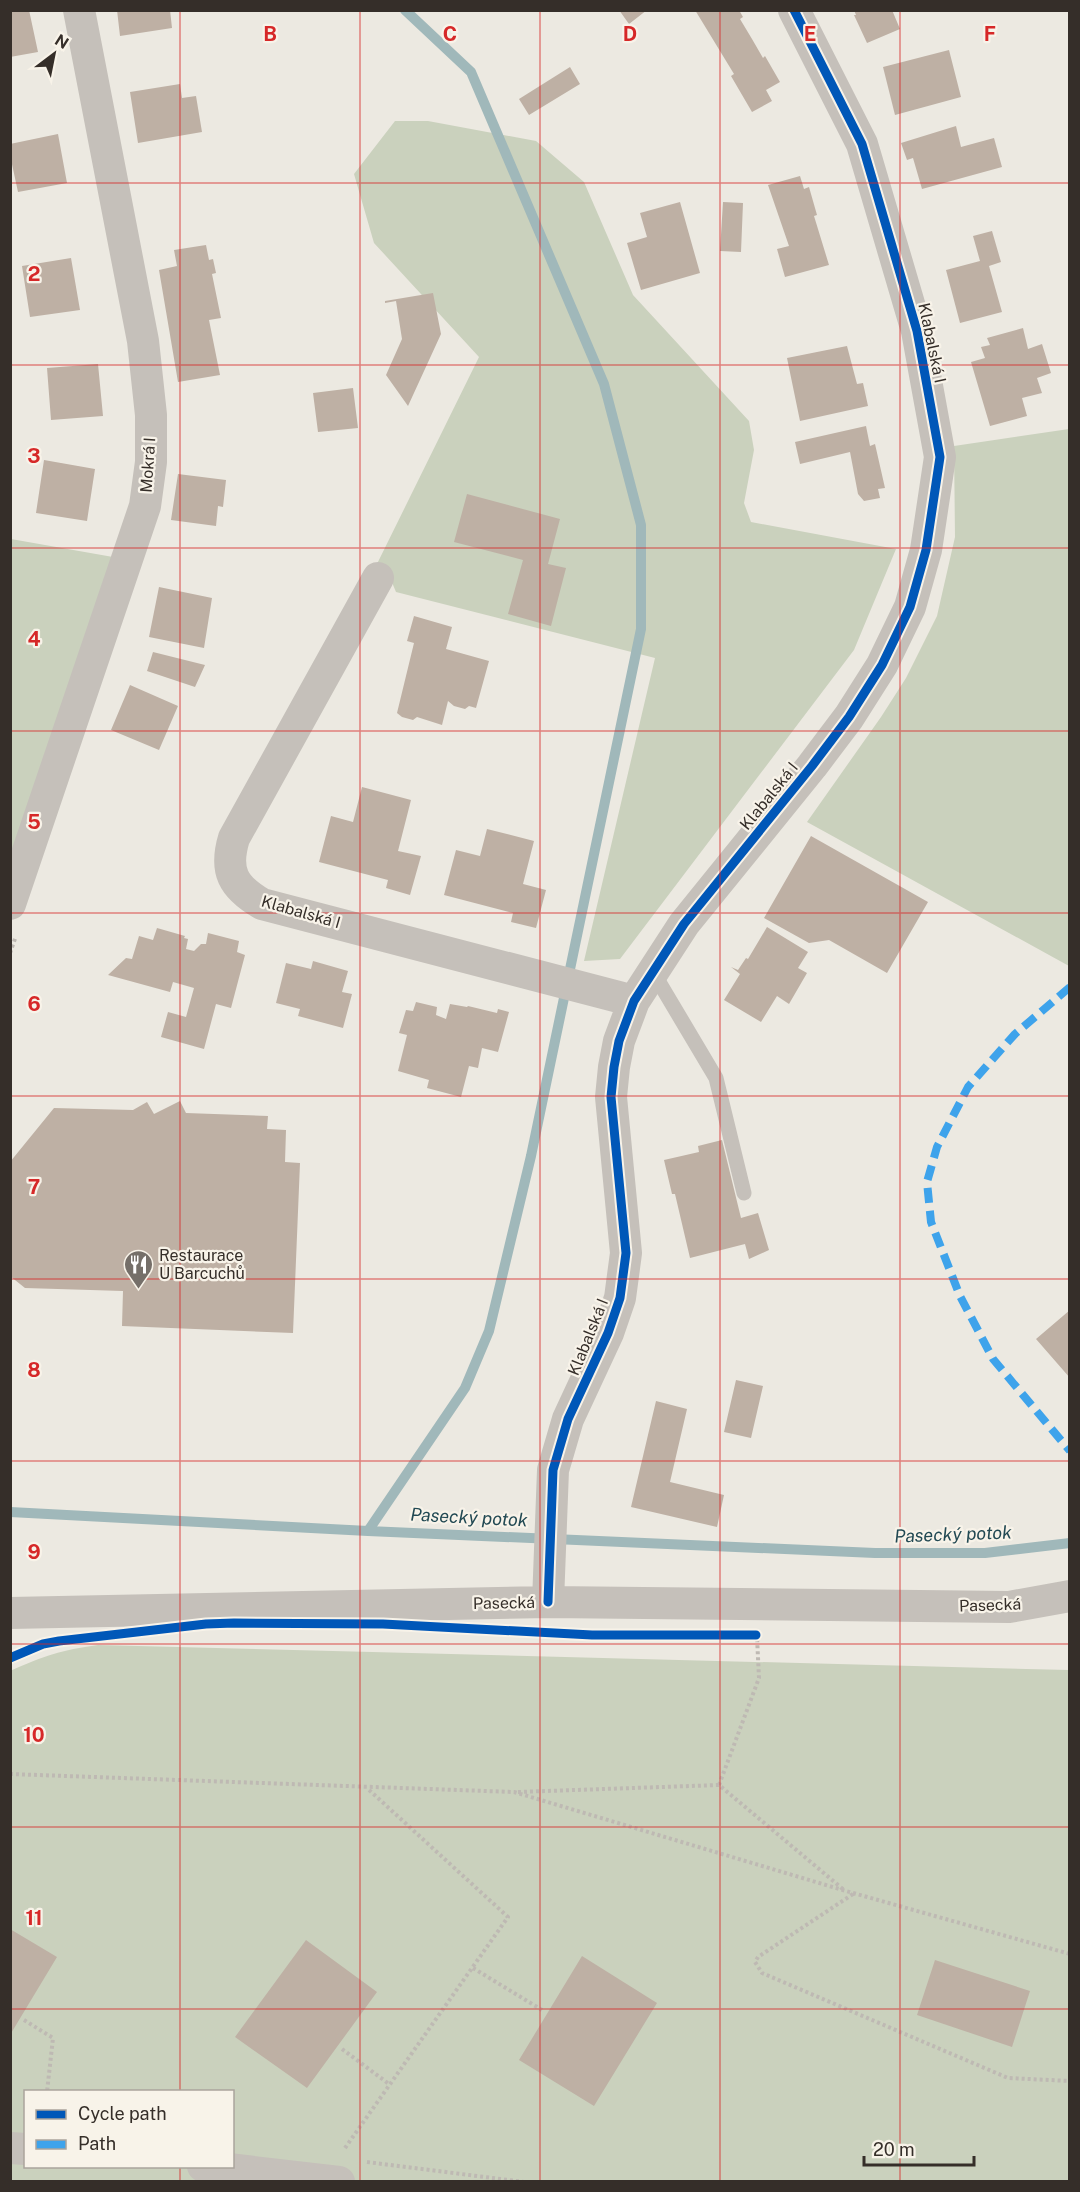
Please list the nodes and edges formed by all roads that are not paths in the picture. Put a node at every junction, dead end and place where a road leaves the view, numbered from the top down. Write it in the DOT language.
graph roads {
  1 [pos="79,10"];
  2 [pos="794,10"];
  3 [pos="378,578"];
  4 [pos="10,904"];
  5 [pos="653,972"];
  6 [pos="634,1001"];
  7 [pos="744,1193"];
  8 [pos="1070,1596"];
  9 [pos="548,1602"];
  10 [pos="10,1613"];
  11 [pos="234,2167"];
  12 [pos="350,2171"];
  1 -- 4 [label="street, Mokrá I"];
  2 -- 5 [label="street, Klabalská I"];
  3 -- 6 [label="street, Klabalská I"];
  5 -- 6 [label="street, Klabalská I"];
  5 -- 7 [label="lane"];
  6 -- 9 [label="street, Klabalská I"];
  8 -- 9 [label="street, Pasecká"];
  9 -- 10 [label="street, Pasecká"];
  11 -- 12 [label="street"];
}
